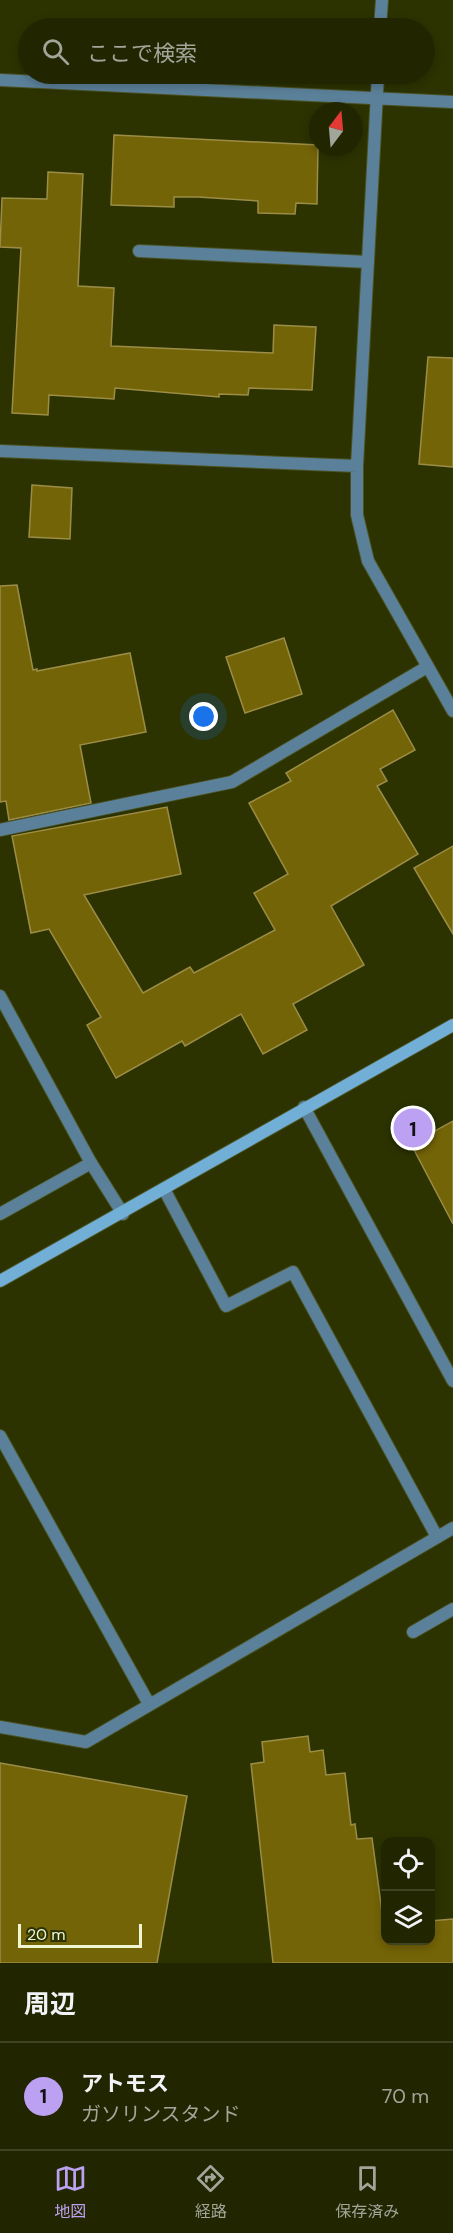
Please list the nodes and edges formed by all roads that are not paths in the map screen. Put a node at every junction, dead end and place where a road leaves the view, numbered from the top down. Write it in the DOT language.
graph roads {
  1 [pos="382,0"];
  2 [pos="381,18"];
  3 [pos="0,80"];
  4 [pos="18,81"];
  5 [pos="75,84"];
  6 [pos="378,84"];
  7 [pos="377,100"];
  8 [pos="453,102"];
  9 [pos="139,251"];
  10 [pos="368,262"];
  11 [pos="0,451"];
  12 [pos="357,466"];
  13 [pos="428,666"];
  14 [pos="453,711"];
  15 [pos="0,830"];
  16 [pos="0,996"];
  17 [pos="453,1025"];
  18 [pos="304,1107"];
  19 [pos="91,1163"];
  20 [pos="164,1189"];
  21 [pos="0,1214"];
  22 [pos="123,1214"];
  23 [pos="0,1281"];
  24 [pos="453,1381"];
  25 [pos="0,1436"];
  26 [pos="453,1528"];
  27 [pos="436,1537"];
  28 [pos="453,1609"];
  29 [pos="413,1632"];
  30 [pos="149,1704"];
  31 [pos="0,1727"];
  1 -- 2 [label="street"];
  3 -- 4 [label="street"];
  5 -- 7 [label="street"];
  6 -- 7 [label="street"];
  7 -- 8 [label="street"];
  7 -- 10 [label="street"];
  9 -- 10 [label="street"];
  10 -- 12 [label="street"];
  11 -- 12 [label="street"];
  12 -- 13 [label="street"];
  13 -- 14 [label="street"];
  13 -- 15 [label="street"];
  16 -- 19 [label="street"];
  17 -- 18 [label="street"];
  18 -- 20 [label="street"];
  18 -- 24 [label="street"];
  19 -- 21 [label="street"];
  19 -- 22 [label="street"];
  20 -- 22 [label="street"];
  20 -- 27 [label="street"];
  22 -- 23 [label="street"];
  25 -- 30 [label="street"];
  26 -- 27 [label="street"];
  27 -- 30 [label="street"];
  28 -- 29 [label="street"];
  30 -- 31 [label="street"];
}
